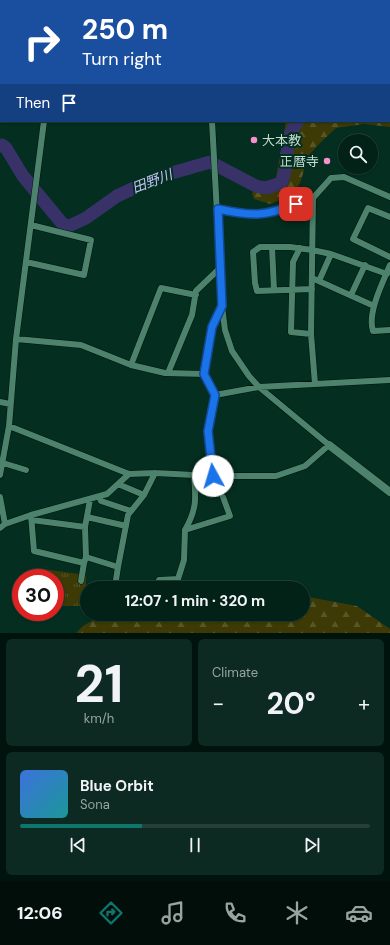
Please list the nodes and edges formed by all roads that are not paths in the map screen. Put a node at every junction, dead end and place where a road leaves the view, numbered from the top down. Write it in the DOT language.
graph roads {
  1 [pos="46,122"];
  2 [pos="212,122"];
  3 [pos="390,197"];
  4 [pos="313,198"];
  5 [pos="218,209"];
  6 [pos="390,217"];
  7 [pos="31,225"];
  8 [pos="272,247"];
  9 [pos="300,248"];
  10 [pos="312,250"];
  11 [pos="332,254"];
  12 [pos="390,257"];
  13 [pos="26,262"];
  14 [pos="365,265"];
  15 [pos="390,265"];
  16 [pos="221,267"];
  17 [pos="387,274"];
  18 [pos="312,278"];
  19 [pos="320,281"];
  20 [pos="312,289"];
  21 [pos="274,290"];
  22 [pos="292,290"];
  23 [pos="196,295"];
  24 [pos="351,295"];
  25 [pos="222,306"];
  26 [pos="374,306"];
  27 [pos="390,330"];
  28 [pos="311,334"];
  29 [pos="16,339"];
  30 [pos="131,365"];
  31 [pos="168,373"];
  32 [pos="204,374"];
  33 [pos="390,380"];
  34 [pos="314,384"];
  35 [pos="259,387"];
  36 [pos="215,395"];
  37 [pos="0,402"];
  38 [pos="10,404"];
  39 [pos="9,426"];
  40 [pos="329,445"];
  41 [pos="2,460"];
  42 [pos="26,470"];
  43 [pos="155,473"];
  44 [pos="129,474"];
  45 [pos="0,475"];
  46 [pos="194,475"];
  47 [pos="213,476"];
  48 [pos="118,484"];
  49 [pos="390,492"];
  50 [pos="144,495"];
  51 [pos="0,497"];
  52 [pos="99,497"];
  53 [pos="223,497"];
  54 [pos="90,500"];
  55 [pos="131,510"];
  56 [pos="87,517"];
  57 [pos="32,518"];
  58 [pos="2,526"];
  59 [pos="126,526"];
  60 [pos="85,527"];
  61 [pos="185,530"];
  62 [pos="85,560"];
  63 [pos="118,567"];
  64 [pos="81,581"];
  65 [pos="116,581"];
  66 [pos="159,581"];
  1 -- 7 [label="street"];
  2 -- 5 [label="street"];
  3 -- 4 [label="street"];
  4 -- 5 [label="street"];
  4 -- 10 [label="street"];
  5 -- 16 [label="street"];
  6 -- 12 [label="street"];
  7 -- 13 [label="street"];
  7 -- 13 [label="street"];
  8 -- 9 [label="street"];
  8 -- 21 [label="street"];
  8 -- 21 [label="street"];
  9 -- 10 [label="street"];
  9 -- 22 [label="street"];
  10 -- 11 [label="street"];
  10 -- 18 [label="street"];
  11 -- 14 [label="street"];
  11 -- 19 [label="street"];
  13 -- 29 [label="street"];
  14 -- 17 [label="street"];
  14 -- 24 [label="street"];
  15 -- 17 [label="street"];
  16 -- 23 [label="street"];
  16 -- 25 [label="street"];
  17 -- 26 [label="street"];
  18 -- 19 [label="street"];
  18 -- 20 [label="street"];
  19 -- 24 [label="street"];
  20 -- 22 [label="street"];
  20 -- 28 [label="street"];
  21 -- 22 [label="street"];
  22 -- 28 [label="street"];
  23 -- 30 [label="street"];
  23 -- 31 [label="street"];
  24 -- 26 [label="street"];
  25 -- 32 [label="street"];
  25 -- 35 [label="street"];
  26 -- 27 [label="street"];
  28 -- 34 [label="street"];
  29 -- 30 [label="street"];
  29 -- 38 [label="street"];
  30 -- 31 [label="street"];
  31 -- 32 [label="street"];
  32 -- 36 [label="street"];
  33 -- 34 [label="street"];
  34 -- 35 [label="street"];
  35 -- 36 [label="street"];
  35 -- 40 [label="street"];
  36 -- 47 [label="street"];
  37 -- 38 [label="street"];
  38 -- 39 [label="street"];
  39 -- 41 [label="street"];
  39 -- 44 [label="street"];
  40 -- 47 [label="street"];
  40 -- 49 [label="street"];
  41 -- 42 [label="street"];
  41 -- 45 [label="street"];
  43 -- 44 [label="street"];
  43 -- 46 [label="street"];
  43 -- 50 [label="street"];
  44 -- 48 [label="street"];
  46 -- 47 [label="street"];
  46 -- 61 [label="street"];
  48 -- 50 [label="street"];
  48 -- 52 [label="street"];
  50 -- 55 [label="street"];
  51 -- 58 [label="street"];
  52 -- 54 [label="street"];
  52 -- 55 [label="street"];
  53 -- 61 [label="street"];
  54 -- 56 [label="street"];
  54 -- 57 [label="street"];
  55 -- 59 [label="street"];
  56 -- 59 [label="street"];
  56 -- 60 [label="street"];
  57 -- 58 [label="street"];
  57 -- 60 [label="street"];
  57 -- 62 [label="street"];
  59 -- 63 [label="street"];
  60 -- 62 [label="street"];
  61 -- 66 [label="street"];
  62 -- 63 [label="street"];
  62 -- 64 [label="street"];
  63 -- 65 [label="street"];
}
